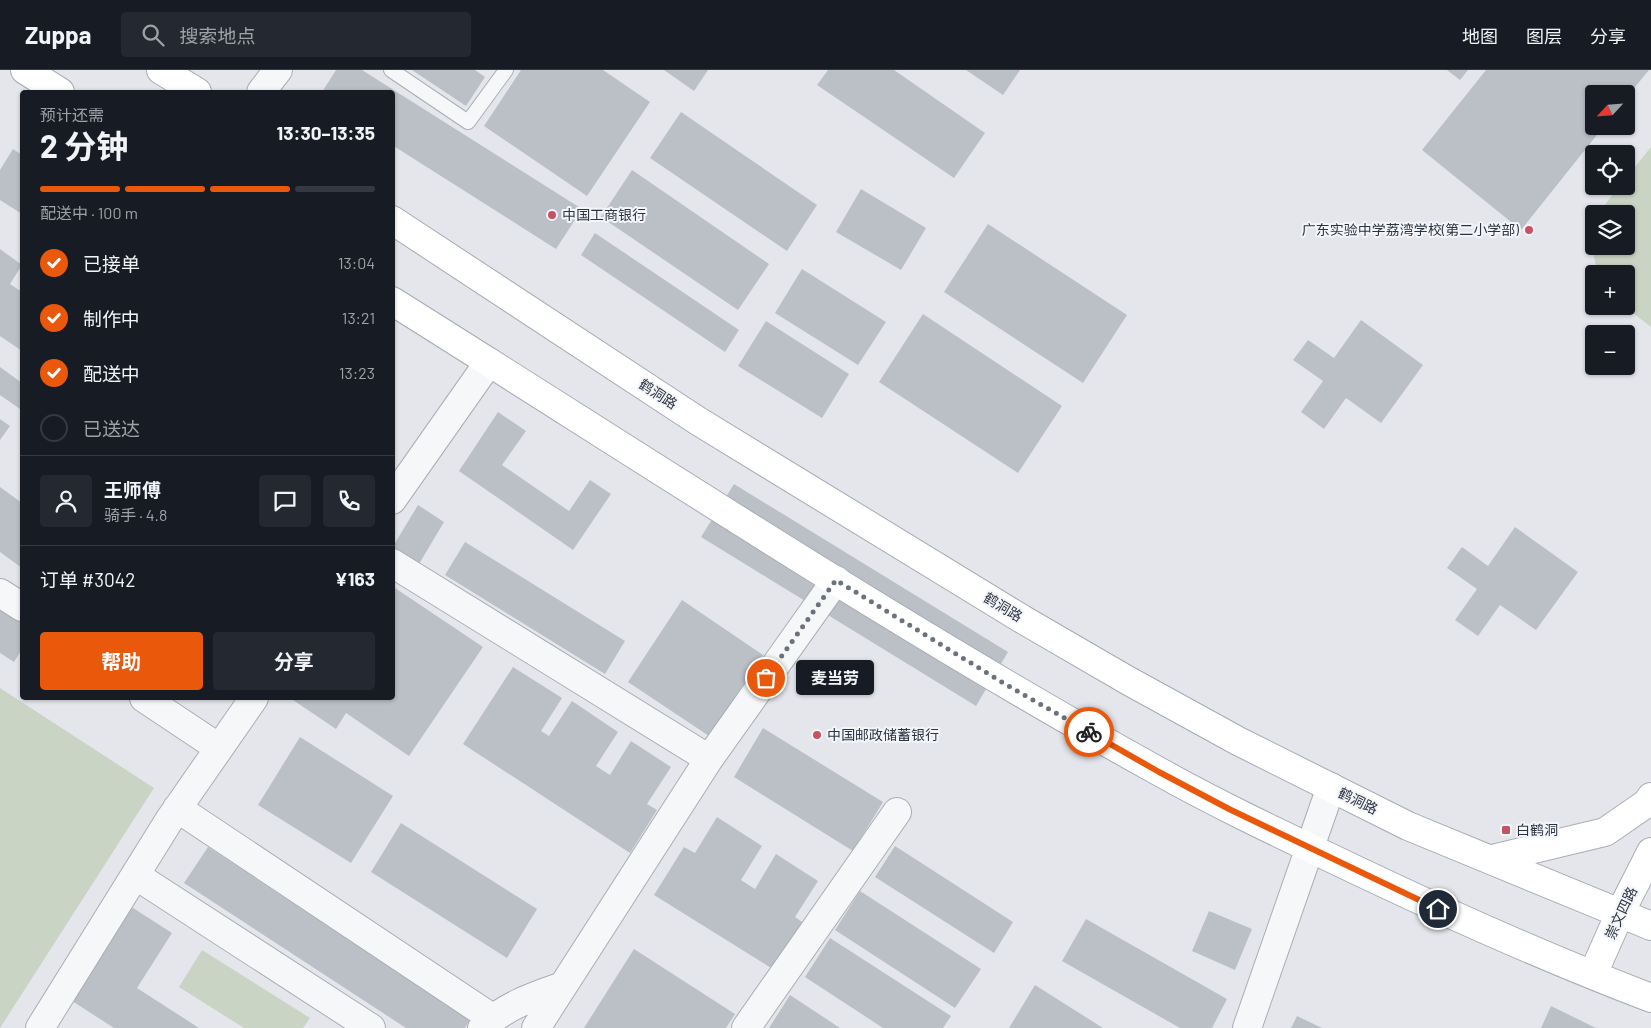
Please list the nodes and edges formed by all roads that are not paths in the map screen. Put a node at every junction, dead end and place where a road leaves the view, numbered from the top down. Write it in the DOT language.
graph roads {
  1 [pos="25,70"];
  2 [pos="160,70"];
  3 [pos="278,70"];
  4 [pos="391,70"];
  5 [pos="506,70"];
  6 [pos="57,90"];
  7 [pos="193,90"];
  8 [pos="263,90"];
  9 [pos="395,222"];
  10 [pos="395,304"];
  11 [pos="489,362"];
  12 [pos="395,496"];
  13 [pos="395,565"];
  14 [pos="836,580"];
  15 [pos="0,593"];
  16 [pos="20,606"];
  17 [pos="147,700"];
  18 [pos="253,700"];
  19 [pos="219,748"];
  20 [pos="709,759"];
  21 [pos="1331,788"];
  22 [pos="1651,797"];
  23 [pos="177,808"];
  24 [pos="897,812"];
  25 [pos="1309,847"];
  26 [pos="1651,852"];
  27 [pos="1492,859"];
  28 [pos="135,875"];
  29 [pos="1620,913"];
  30 [pos="1651,926"];
  31 [pos="1593,974"];
  32 [pos="564,986"];
  33 [pos="1651,998"];
  34 [pos="487,1023"];
  35 [pos="40,1028"];
  36 [pos="371,1028"];
  37 [pos="536,1028"];
  38 [pos="746,1028"];
  39 [pos="1247,1028"];
  1 -- 6 [label="main road"];
  2 -- 7 [label="main road"];
  3 -- 8 [label="street"];
  4 -- 5 [label="lane"];
  9 -- 21 [label="main road, 鹤洞路"];
  10 -- 11 [label="main road"];
  11 -- 12 [label="street"];
  11 -- 14 [label="main road"];
  13 -- 20 [label="street"];
  14 -- 20 [label="street"];
  14 -- 25 [label="main road"];
  15 -- 16 [label="street"];
  17 -- 19 [label="street"];
  18 -- 19 [label="street"];
  19 -- 23 [label="street"];
  20 -- 32 [label="street"];
  21 -- 25 [label="street"];
  21 -- 27 [label="main road, 鹤洞路"];
  22 -- 27 [label="main road"];
  23 -- 28 [label="street"];
  23 -- 34 [label="street"];
  24 -- 38 [label="street"];
  25 -- 31 [label="main road"];
  25 -- 39 [label="street"];
  26 -- 29 [label="main road, 崇文四路"];
  27 -- 29 [label="main road, 鹤洞路"];
  28 -- 35 [label="street"];
  28 -- 36 [label="street"];
  29 -- 30 [label="main road, 鹤洞路"];
  29 -- 31 [label="main road, 崇文四路"];
  31 -- 33 [label="main road"];
  32 -- 34 [label="street"];
  32 -- 37 [label="street"];
}
